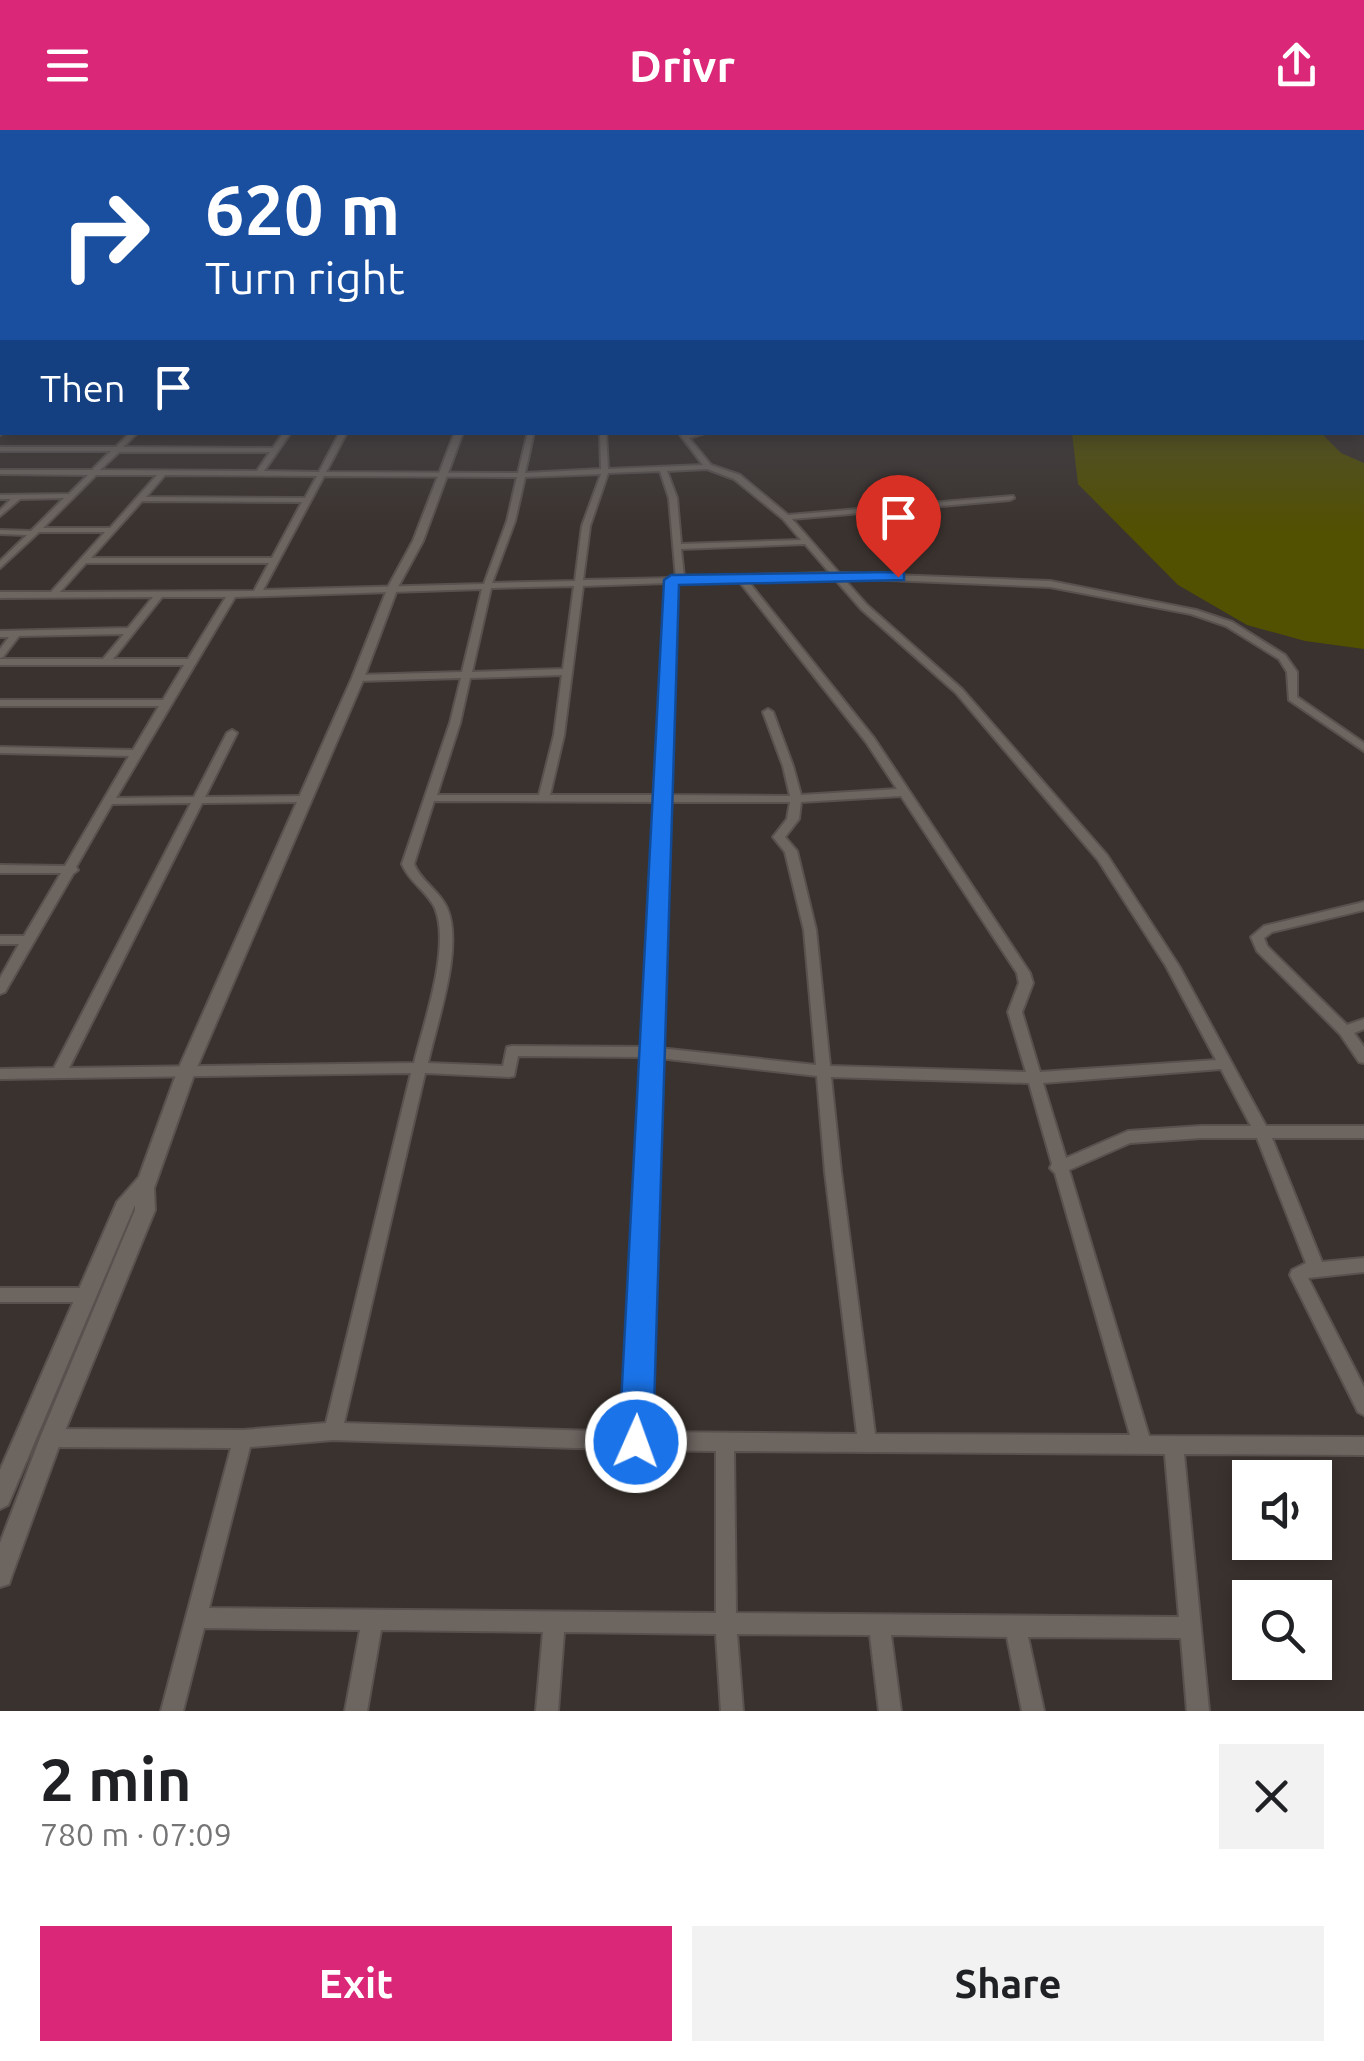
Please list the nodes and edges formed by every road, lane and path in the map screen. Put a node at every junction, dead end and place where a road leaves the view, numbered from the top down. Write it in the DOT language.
graph roads {
  1 [pos="131,435"];
  2 [pos="286,435"];
  3 [pos="342,435"];
  4 [pos="457,435"];
  5 [pos="530,435"];
  6 [pos="603,435"];
  7 [pos="684,435"];
  8 [pos="0,449"];
  9 [pos="118,449"];
  10 [pos="276,450"];
  11 [pos="708,467"];
  12 [pos="663,470"];
  13 [pos="0,472"];
  14 [pos="96,472"];
  15 [pos="162,472"];
  16 [pos="259,473"];
  17 [pos="605,473"];
  18 [pos="444,474"];
  19 [pos="321,475"];
  20 [pos="520,475"];
  21 [pos="0,496"];
  22 [pos="18,496"];
  23 [pos="71,496"];
  24 [pos="1010,498"];
  25 [pos="139,500"];
  26 [pos="307,500"];
  27 [pos="0,514"];
  28 [pos="786,518"];
  29 [pos="111,530"];
  30 [pos="36,531"];
  31 [pos="0,532"];
  32 [pos="807,542"];
  33 [pos="676,547"];
  34 [pos="84,560"];
  35 [pos="275,560"];
  36 [pos="0,566"];
  37 [pos="837,575"];
  38 [pos="741,578"];
  39 [pos="676,580"];
  40 [pos="578,583"];
  41 [pos="486,586"];
  42 [pos="393,587"];
  43 [pos="258,592"];
  44 [pos="55,593"];
  45 [pos="160,594"];
  46 [pos="232,594"];
  47 [pos="0,595"];
  48 [pos="130,631"];
  49 [pos="0,634"];
  50 [pos="16,634"];
  51 [pos="0,658"];
  52 [pos="106,662"];
  53 [pos="191,662"];
  54 [pos="567,672"];
  55 [pos="467,674"];
  56 [pos="358,678"];
  57 [pos="0,703"];
  58 [pos="166,703"];
  59 [pos="768,712"];
  60 [pos="232,733"];
  61 [pos="1364,748"];
  62 [pos="136,752"];
  63 [pos="2,753"];
  64 [pos="905,792"];
  65 [pos="430,798"];
  66 [pos="544,798"];
  67 [pos="662,798"];
  68 [pos="794,799"];
  69 [pos="199,800"];
  70 [pos="305,800"];
  71 [pos="108,801"];
  72 [pos="0,870"];
  73 [pos="72,870"];
  74 [pos="1364,906"];
  75 [pos="0,940"];
  76 [pos="30,940"];
  77 [pos="0,990"];
  78 [pos="1364,1024"];
  79 [pos="1345,1032"];
  80 [pos="652,1052"];
  81 [pos="1364,1058"];
  82 [pos="1225,1064"];
  83 [pos="422,1068"];
  84 [pos="822,1070"];
  85 [pos="186,1072"];
  86 [pos="59,1073"];
  87 [pos="0,1074"];
  88 [pos="1035,1078"];
  89 [pos="1262,1132"];
  90 [pos="1364,1132"];
  91 [pos="1058,1168"];
  92 [pos="145,1188"];
  93 [pos="1364,1265"];
  94 [pos="1317,1269"];
  95 [pos="0,1295"];
  96 [pos="85,1295"];
  97 [pos="1364,1406"];
  98 [pos="333,1431"];
  99 [pos="51,1438"];
  100 [pos="243,1440"];
  101 [pos="636,1442"];
  102 [pos="725,1442"];
  103 [pos="867,1443"];
  104 [pos="1142,1444"];
  105 [pos="1174,1444"];
  106 [pos="1364,1446"];
  107 [pos="5,1471"];
  108 [pos="0,1496"];
  109 [pos="0,1576"];
  110 [pos="196,1618"];
  111 [pos="372,1620"];
  112 [pos="554,1622"];
  113 [pos="726,1624"];
  114 [pos="880,1626"];
  115 [pos="1016,1627"];
  116 [pos="1190,1628"];
  117 [pos="172,1711"];
  118 [pos="356,1711"];
  119 [pos="547,1711"];
  120 [pos="732,1711"];
  121 [pos="890,1711"];
  122 [pos="1033,1711"];
  123 [pos="1198,1711"];
  1 -- 9 [label="street"];
  2 -- 10 [label="street"];
  3 -- 19 [label="street"];
  4 -- 18 [label="street"];
  5 -- 20 [label="street"];
  6 -- 17 [label="street"];
  7 -- 11 [label="street"];
  8 -- 9 [label="street"];
  9 -- 10 [label="street"];
  9 -- 14 [label="street"];
  10 -- 16 [label="street"];
  11 -- 12 [label="street"];
  11 -- 28 [label="street"];
  12 -- 17 [label="street"];
  12 -- 33 [label="street"];
  13 -- 14 [label="street"];
  14 -- 15 [label="street"];
  14 -- 23 [label="street"];
  15 -- 16 [label="street"];
  15 -- 25 [label="street"];
  16 -- 19 [label="street"];
  17 -- 20 [label="street"];
  17 -- 40 [label="street"];
  18 -- 19 [label="street"];
  18 -- 20 [label="street"];
  18 -- 42 [label="street"];
  19 -- 26 [label="street"];
  20 -- 41 [label="street"];
  21 -- 22 [label="street"];
  22 -- 23 [label="street"];
  22 -- 27 [label="street"];
  23 -- 30 [label="street"];
  24 -- 28 [label="street"];
  25 -- 26 [label="street"];
  25 -- 29 [label="street"];
  26 -- 35 [label="street"];
  28 -- 32 [label="street"];
  29 -- 30 [label="street"];
  29 -- 34 [label="street"];
  30 -- 31 [label="street"];
  30 -- 36 [label="street"];
  32 -- 33 [label="street"];
  32 -- 37 [label="street"];
  33 -- 39 [label="street"];
  34 -- 35 [label="street"];
  34 -- 44 [label="street"];
  35 -- 43 [label="street"];
  37 -- 38 [label="street"];
  37 -- 61 [label="street"];
  37 -- 82 [label="street"];
  38 -- 39 [label="street"];
  38 -- 64 [label="street"];
  39 -- 40 [label="street"];
  39 -- 67 [label="street"];
  40 -- 41 [label="street"];
  40 -- 54 [label="street"];
  41 -- 42 [label="street"];
  41 -- 55 [label="street"];
  42 -- 43 [label="street"];
  42 -- 56 [label="street"];
  43 -- 46 [label="street"];
  44 -- 45 [label="street"];
  44 -- 47 [label="street"];
  45 -- 46 [label="street"];
  45 -- 48 [label="street"];
  46 -- 53 [label="street"];
  48 -- 50 [label="street"];
  48 -- 52 [label="street"];
  49 -- 50 [label="street"];
  50 -- 51 [label="street"];
  51 -- 52 [label="street"];
  52 -- 53 [label="street"];
  53 -- 58 [label="street"];
  54 -- 55 [label="street"];
  54 -- 66 [label="street"];
  55 -- 56 [label="street"];
  55 -- 65 [label="street"];
  56 -- 70 [label="street"];
  57 -- 58 [label="street"];
  58 -- 62 [label="street"];
  59 -- 68 [label="street"];
  60 -- 69 [label="street"];
  62 -- 63 [label="street"];
  62 -- 71 [label="street"];
  64 -- 68 [label="street"];
  64 -- 88 [label="street"];
  65 -- 66 [label="street"];
  65 -- 83 [label="street"];
  66 -- 67 [label="street"];
  67 -- 68 [label="street"];
  67 -- 80 [label="street"];
  68 -- 84 [label="street"];
  69 -- 70 [label="street"];
  69 -- 71 [label="street"];
  69 -- 86 [label="street"];
  70 -- 85 [label="street"];
  71 -- 73 [label="street"];
  72 -- 73 [label="street"];
  73 -- 76 [label="street"];
  74 -- 79 [label="street"];
  75 -- 76 [label="street"];
  76 -- 77 [label="street"];
  78 -- 79 [label="street"];
  79 -- 81 [label="street"];
  80 -- 83 [label="street"];
  80 -- 84 [label="street"];
  80 -- 101 [label="street"];
  82 -- 88 [label="street"];
  82 -- 89 [label="street"];
  83 -- 85 [label="street"];
  83 -- 98 [label="street"];
  84 -- 88 [label="street"];
  84 -- 103 [label="street"];
  85 -- 86 [label="street"];
  85 -- 92 [label="street"];
  86 -- 87 [label="street"];
  88 -- 91 [label="street"];
  89 -- 90 [label="street"];
  89 -- 91 [label="street"];
  89 -- 94 [label="street"];
  91 -- 104 [label="street"];
  92 -- 96 [label="street"];
  92 -- 99 [label="street"];
  93 -- 94 [label="street"];
  94 -- 97 [label="street"];
  95 -- 96 [label="street"];
  96 -- 107 [label="street"];
  98 -- 100 [label="street"];
  98 -- 101 [label="street"];
  99 -- 100 [label="street"];
  99 -- 109 [label="street"];
  100 -- 110 [label="street"];
  101 -- 102 [label="street"];
  102 -- 103 [label="street"];
  102 -- 113 [label="street"];
  103 -- 104 [label="street"];
  104 -- 105 [label="street"];
  105 -- 106 [label="street"];
  105 -- 116 [label="street"];
  107 -- 108 [label="street"];
  110 -- 111 [label="street"];
  110 -- 117 [label="street"];
  111 -- 112 [label="street"];
  111 -- 118 [label="street"];
  112 -- 113 [label="street"];
  112 -- 119 [label="street"];
  113 -- 114 [label="street"];
  113 -- 120 [label="street"];
  114 -- 115 [label="street"];
  114 -- 121 [label="street"];
  115 -- 116 [label="street"];
  115 -- 122 [label="street"];
  116 -- 123 [label="street"];
}
